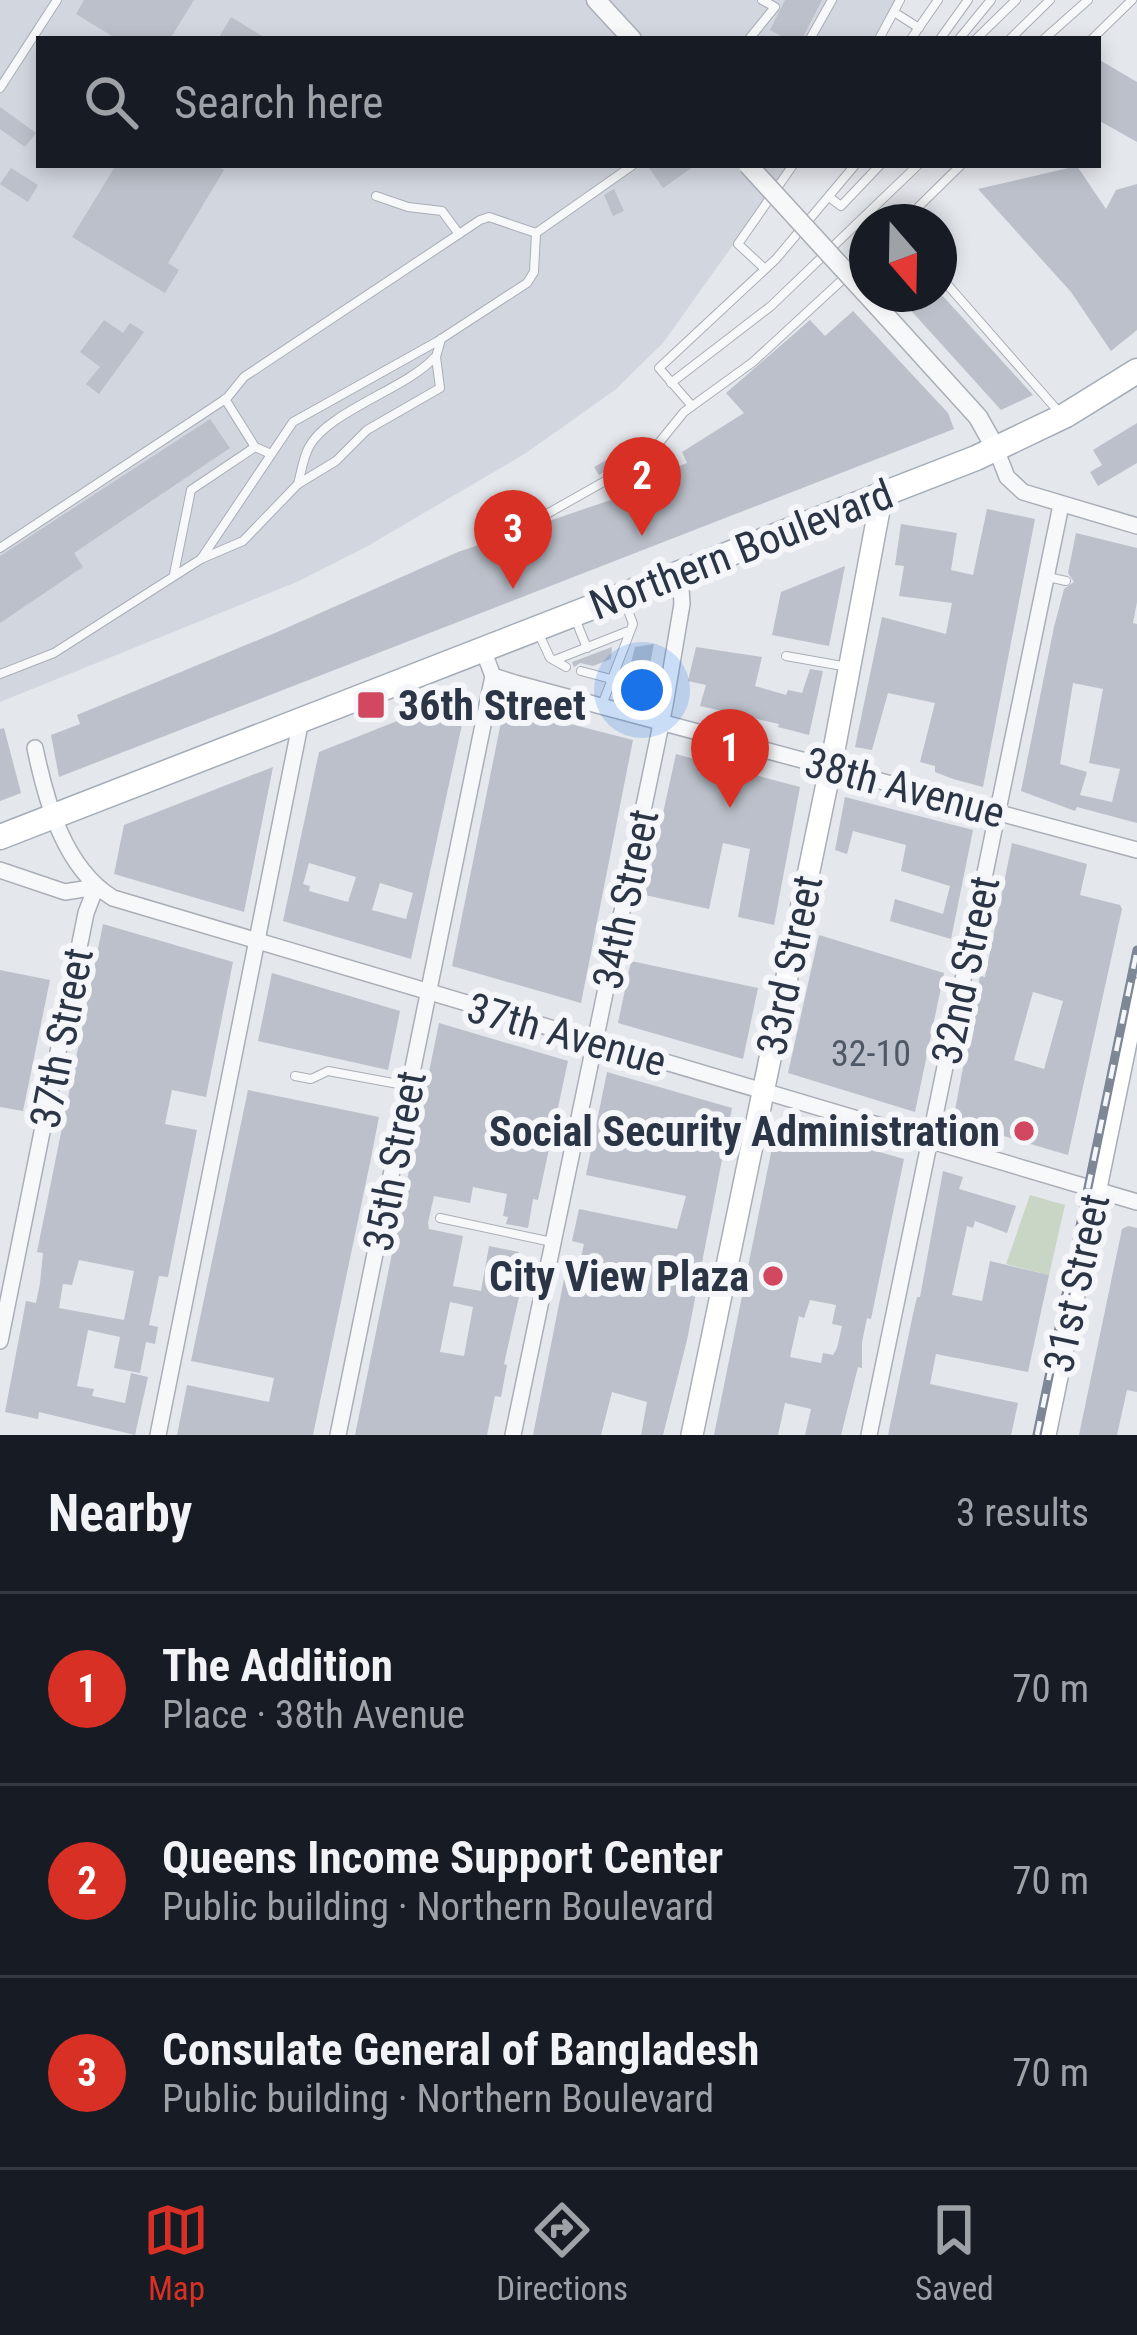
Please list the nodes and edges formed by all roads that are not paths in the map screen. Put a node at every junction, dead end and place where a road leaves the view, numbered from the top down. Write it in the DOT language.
graph roads {
  1 [pos="57,0"];
  2 [pos="596,0"];
  3 [pos="762,0"];
  4 [pos="832,0"];
  5 [pos="900,0"];
  6 [pos="938,0"];
  7 [pos="968,0"];
  8 [pos="991,0"];
  9 [pos="1016,0"];
  10 [pos="1050,0"];
  11 [pos="1088,0"];
  12 [pos="1132,0"];
  13 [pos="894,12"];
  14 [pos="919,28"];
  15 [pos="629,36"];
  16 [pos="751,36"];
  17 [pos="812,36"];
  18 [pos="881,36"];
  19 [pos="913,36"];
  20 [pos="942,36"];
  21 [pos="961,36"];
  22 [pos="979,36"];
  23 [pos="1013,36"];
  24 [pos="1047,36"];
  25 [pos="1095,36"];
  26 [pos="0,88"];
  27 [pos="629,168"];
  28 [pos="751,168"];
  29 [pos="791,168"];
  30 [pos="853,168"];
  31 [pos="877,168"];
  32 [pos="915,168"];
  33 [pos="958,168"];
  34 [pos="376,196"];
  35 [pos="829,197"];
  36 [pos="921,204"];
  37 [pos="536,232"];
  38 [pos="459,233"];
  39 [pos="765,269"];
  40 [pos="849,273"];
  41 [pos="957,296"];
  42 [pos="441,339"];
  43 [pos="436,357"];
  44 [pos="1137,371"];
  45 [pos="671,383"];
  46 [pos="225,399"];
  47 [pos="692,406"];
  48 [pos="1063,417"];
  49 [pos="255,447"];
  50 [pos="996,449"];
  51 [pos="271,454"];
  52 [pos="298,484"];
  53 [pos="882,494"];
  54 [pos="1061,506"];
  55 [pos="1136,522"];
  56 [pos="489,529"];
  57 [pos="0,548"];
  58 [pos="200,559"];
  59 [pos="680,572"];
  60 [pos="173,576"];
  61 [pos="1047,577"];
  62 [pos="1066,581"];
  63 [pos="622,595"];
  64 [pos="573,614"];
  65 [pos="537,628"];
  66 [pos="628,632"];
  67 [pos="587,648"];
  68 [pos="483,650"];
  69 [pos="786,656"];
  70 [pos="555,661"];
  71 [pos="566,667"];
  72 [pos="850,667"];
  73 [pos="580,671"];
  74 [pos="0,674"];
  75 [pos="493,676"];
  76 [pos="611,679"];
  77 [pos="602,706"];
  78 [pos="302,720"];
  79 [pos="662,722"];
  80 [pos="35,748"];
  81 [pos="831,767"];
  82 [pos="998,812"];
  83 [pos="55,816"];
  84 [pos="0,837"];
  85 [pos="1137,850"];
  86 [pos="0,871"];
  87 [pos="96,887"];
  88 [pos="258,943"];
  89 [pos="1137,989"];
  90 [pos="426,992"];
  91 [pos="595,1042"];
  92 [pos="295,1076"];
  93 [pos="410,1087"];
  94 [pos="763,1092"];
  95 [pos="930,1141"];
  96 [pos="1095,1190"];
  97 [pos="1137,1202"];
  98 [pos="440,1218"];
  99 [pos="554,1242"];
  100 [pos="0,1342"];
  101 [pos="158,1435"];
  102 [pos="338,1435"];
  103 [pos="514,1435"];
  104 [pos="692,1435"];
  105 [pos="869,1435"];
  106 [pos="1045,1435"];
  1 -- 26 [label="lane"];
  2 -- 15 [label="street"];
  3 -- 16 [label="lane"];
  4 -- 17 [label="lane"];
  5 -- 13 [label="lane"];
  6 -- 14 [label="lane"];
  7 -- 20 [label="lane"];
  8 -- 21 [label="lane"];
  9 -- 22 [label="lane"];
  10 -- 23 [label="lane"];
  11 -- 24 [label="lane"];
  12 -- 25 [label="lane"];
  13 -- 14 [label="lane"];
  13 -- 18 [label="lane"];
  14 -- 19 [label="lane"];
  27 -- 37 [label="lane"];
  28 -- 50 [label="street, bridge"];
  29 -- 39 [label="lane"];
  30 -- 35 [label="lane"];
  31 -- 35 [label="lane"];
  32 -- 45 [label="lane"];
  33 -- 36 [label="lane"];
  34 -- 38 [label="lane"];
  35 -- 39 [label="lane"];
  37 -- 38 [label="lane"];
  37 -- 42 [label="lane"];
  38 -- 46 [label="lane"];
  39 -- 45 [label="lane"];
  40 -- 47 [label="lane"];
  41 -- 48 [label="lane"];
  42 -- 43 [label="lane"];
  42 -- 51 [label="lane"];
  43 -- 52 [label="lane"];
  43 -- 52 [label="lane"];
  44 -- 48 [label="main road, Northern Boulevard"];
  45 -- 47 [label="lane"];
  46 -- 49 [label="lane"];
  46 -- 57 [label="lane"];
  47 -- 56 [label="lane"];
  48 -- 50 [label="main road, Northern Boulevard"];
  49 -- 51 [label="lane"];
  49 -- 60 [label="lane"];
  50 -- 53 [label="main road, Northern Boulevard"];
  50 -- 54 [label="street"];
  51 -- 58 [label="lane"];
  52 -- 58 [label="lane"];
  53 -- 59 [label="main road, Northern Boulevard"];
  53 -- 72 [label="main road, 33rd Street"];
  54 -- 55 [label="street"];
  54 -- 61 [label="street, 32nd Street"];
  58 -- 60 [label="lane"];
  59 -- 63 [label="main road, Northern Boulevard"];
  59 -- 79 [label="street, 34th Street"];
  60 -- 74 [label="lane"];
  61 -- 62 [label="lane"];
  61 -- 82 [label="street, 32nd Street"];
  63 -- 64 [label="main road, Northern Boulevard"];
  63 -- 66 [label="lane"];
  64 -- 65 [label="main road, Northern Boulevard"];
  64 -- 67 [label="lane"];
  65 -- 68 [label="main road, Northern Boulevard"];
  65 -- 70 [label="lane"];
  66 -- 67 [label="lane"];
  66 -- 76 [label="lane"];
  67 -- 70 [label="lane"];
  68 -- 75 [label="street"];
  68 -- 78 [label="main road, Northern Boulevard"];
  69 -- 72 [label="lane"];
  70 -- 71 [label="lane"];
  72 -- 81 [label="main road, 33rd Street"];
  73 -- 76 [label="lane"];
  75 -- 77 [label="street, 38th Avenue"];
  75 -- 90 [label="street, 35th Street"];
  76 -- 77 [label="lane"];
  77 -- 79 [label="street, 38th Avenue"];
  78 -- 83 [label="main road, Northern Boulevard"];
  78 -- 88 [label="street"];
  79 -- 81 [label="street, 38th Avenue"];
  79 -- 91 [label="street, 34th Street"];
  80 -- 83 [label="street"];
  81 -- 82 [label="street, 38th Avenue"];
  81 -- 94 [label="main road, 33rd Street"];
  82 -- 85 [label="street, 38th Avenue"];
  82 -- 95 [label="street, 32nd Street"];
  83 -- 84 [label="main road, Northern Boulevard"];
  83 -- 87 [label="street"];
  86 -- 87 [label="street, 37th Avenue"];
  87 -- 88 [label="street, 37th Avenue"];
  87 -- 100 [label="street, 37th Street"];
  88 -- 90 [label="street, 37th Avenue"];
  88 -- 101 [label="street"];
  89 -- 96 [label="main road, 31st Street"];
  90 -- 91 [label="street, 37th Avenue"];
  90 -- 93 [label="street, 35th Street"];
  91 -- 94 [label="street, 37th Avenue"];
  91 -- 99 [label="street, 34th Street"];
  92 -- 93 [label="lane"];
  93 -- 102 [label="street, 35th Street"];
  94 -- 95 [label="street, 37th Avenue"];
  94 -- 104 [label="main road, 33rd Street"];
  95 -- 96 [label="street, 37th Avenue"];
  95 -- 105 [label="street, 32nd Street"];
  96 -- 97 [label="street, 37th Avenue"];
  96 -- 106 [label="main road, 31st Street"];
  98 -- 99 [label="lane"];
  99 -- 103 [label="street, 34th Street"];
}
